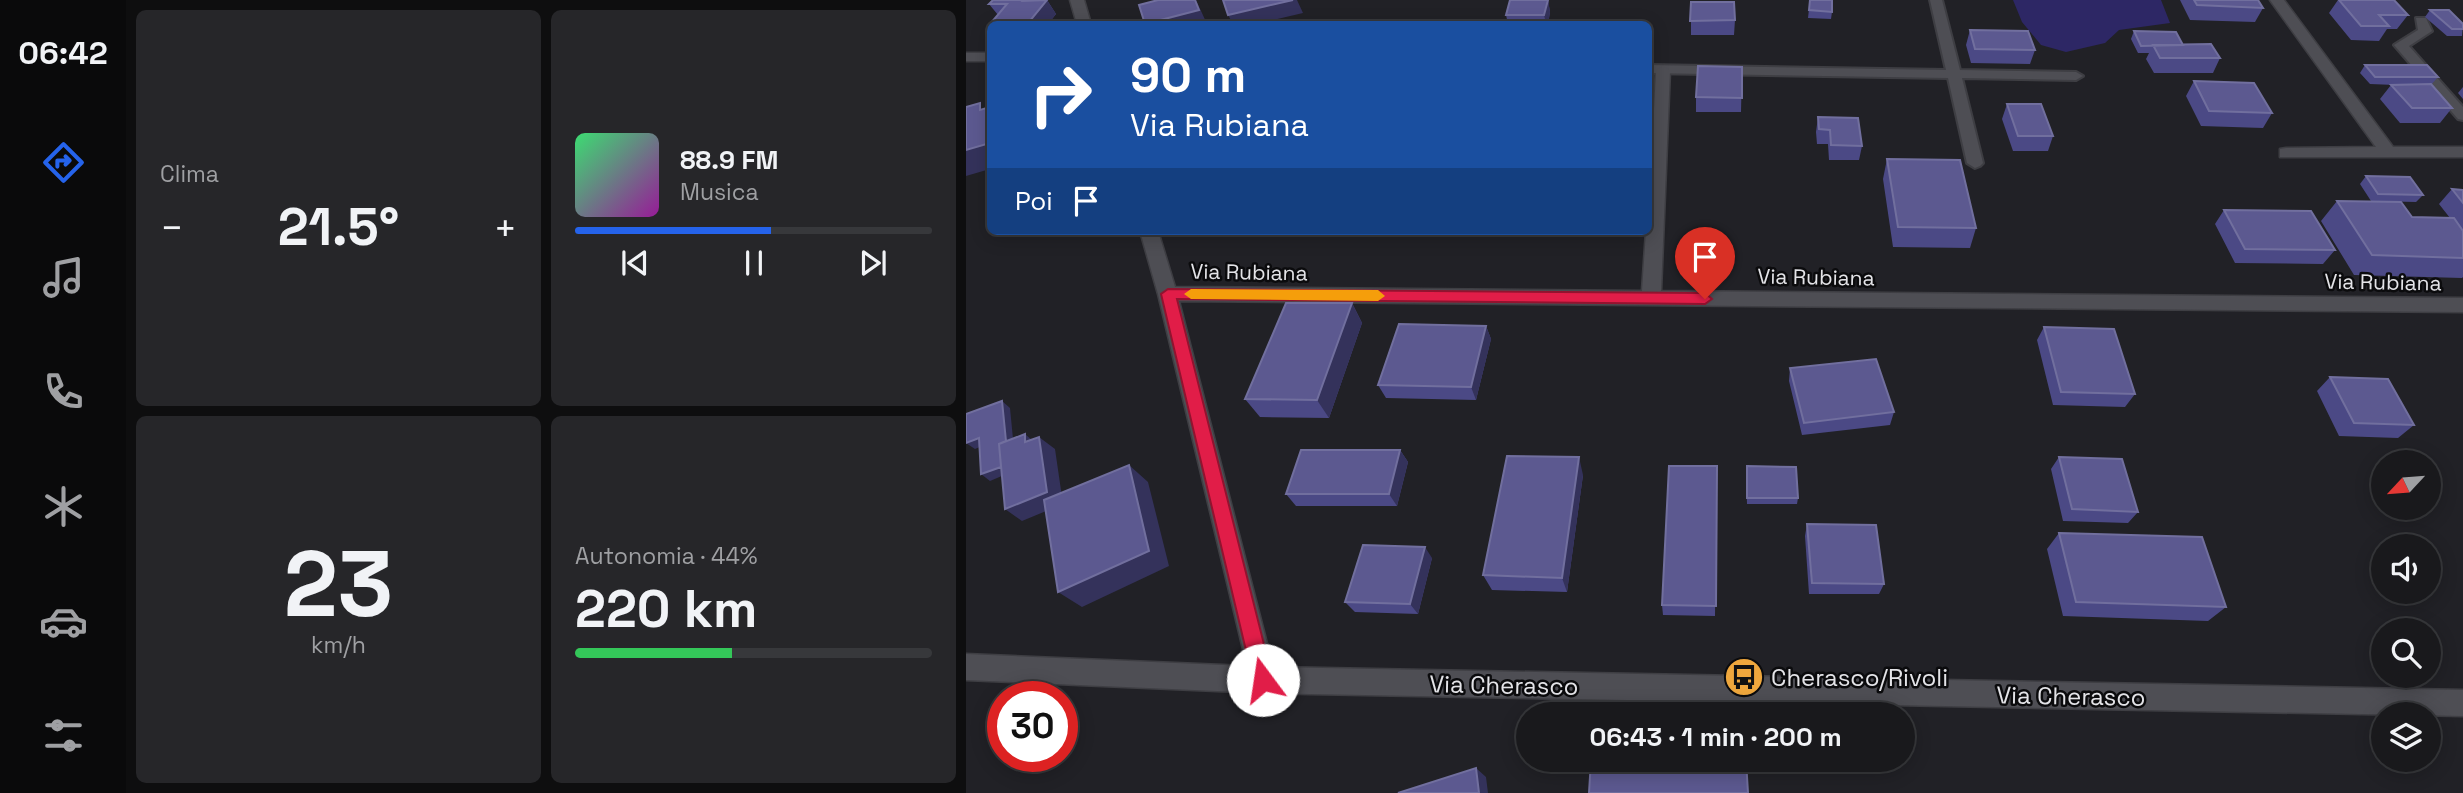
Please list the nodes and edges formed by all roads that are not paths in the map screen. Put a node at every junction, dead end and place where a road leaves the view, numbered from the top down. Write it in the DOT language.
graph roads {
  1 [pos="1077,0"];
  2 [pos="1936,0"];
  3 [pos="2277,0"];
  4 [pos="1083,21"];
  5 [pos="2421,21"];
  6 [pos="966,57"];
  7 [pos="987,57"];
  8 [pos="1656,70"];
  9 [pos="1956,74"];
  10 [pos="2076,76"];
  11 [pos="2463,116"];
  12 [pos="2388,152"];
  13 [pos="2463,152"];
  14 [pos="2286,153"];
  15 [pos="1975,163"];
  16 [pos="1150,235"];
  17 [pos="1168,294"];
  18 [pos="1651,298"];
  19 [pos="2463,305"];
  20 [pos="966,667"];
  21 [pos="1263,680"];
  22 [pos="2463,703"];
  1 -- 4 [label="street"];
  2 -- 9 [label="lane"];
  3 -- 12 [label="street"];
  5 -- 11 [label="lane"];
  6 -- 7 [label="street"];
  8 -- 9 [label="lane"];
  8 -- 18 [label="street"];
  9 -- 10 [label="lane"];
  9 -- 15 [label="lane"];
  12 -- 13 [label="street"];
  12 -- 14 [label="street"];
  16 -- 17 [label="street"];
  17 -- 18 [label="street, Via Rubiana"];
  17 -- 21 [label="street"];
  18 -- 19 [label="street, Via Rubiana"];
  20 -- 21 [label="street, Via Cherasco"];
  21 -- 22 [label="street, Via Cherasco"];
}
